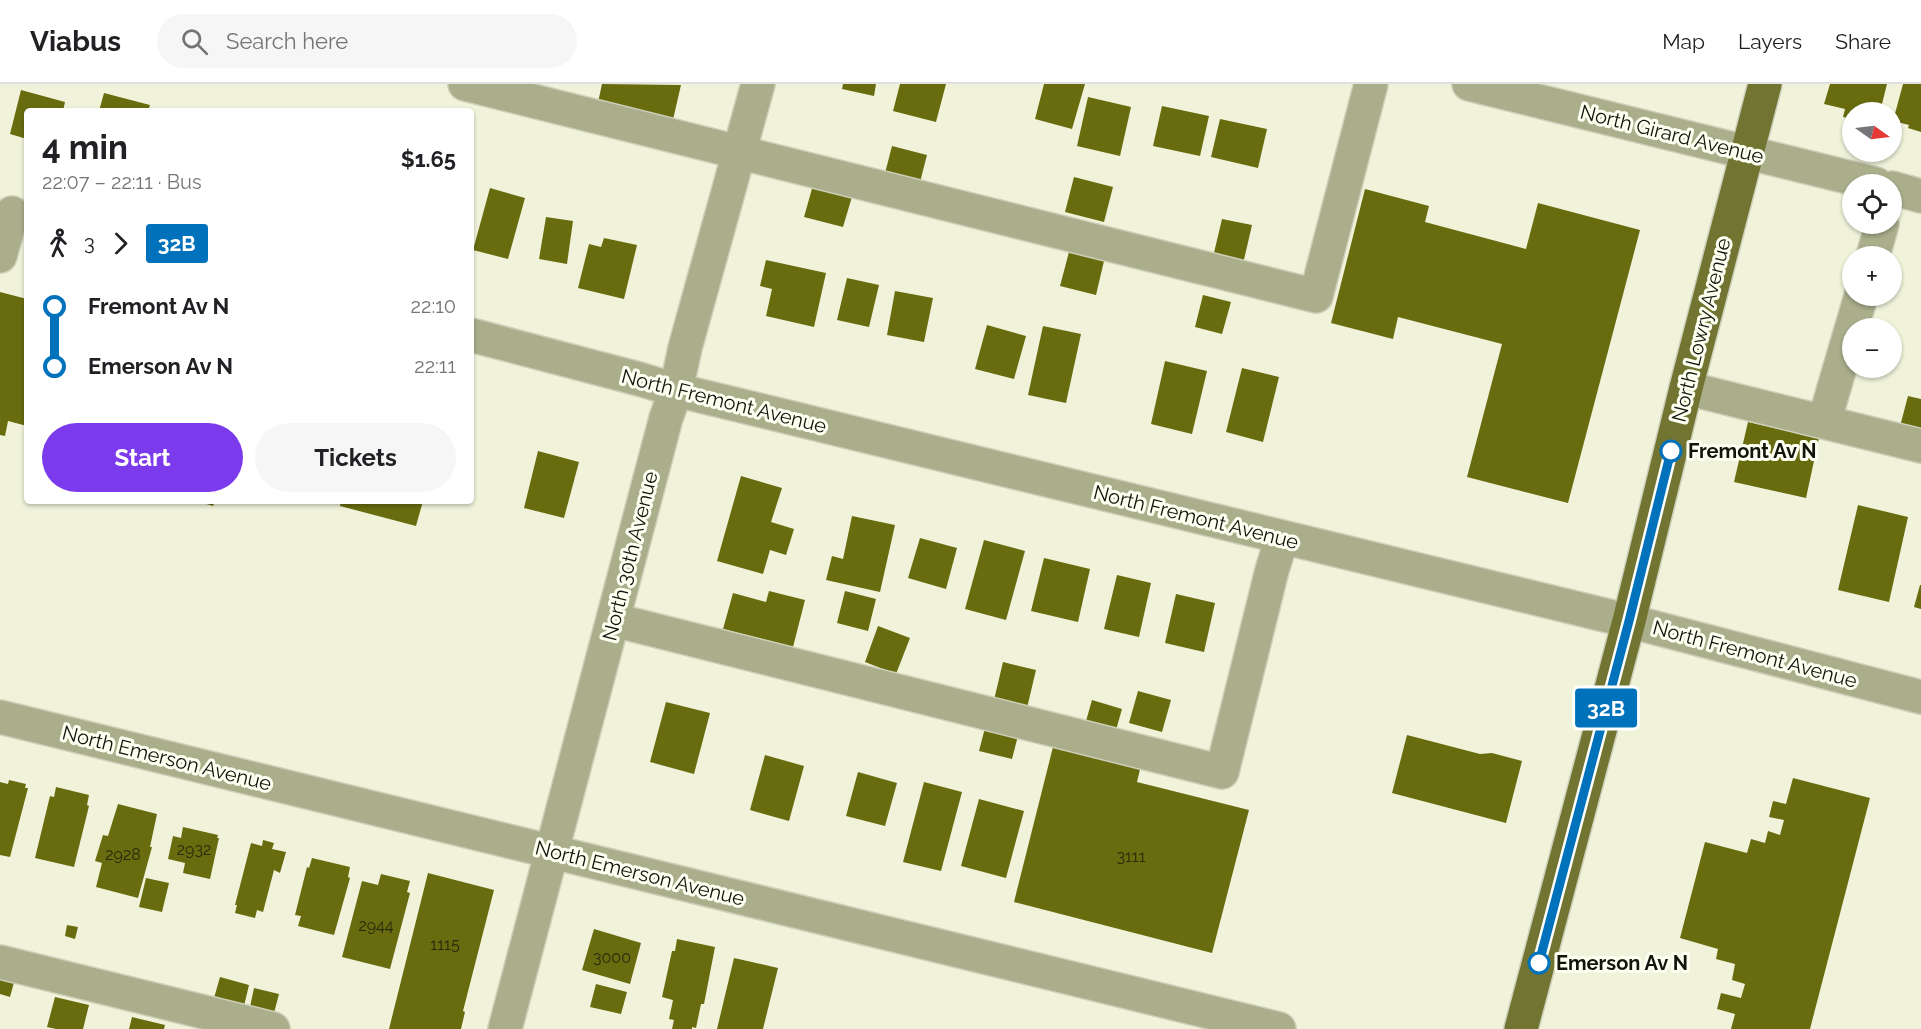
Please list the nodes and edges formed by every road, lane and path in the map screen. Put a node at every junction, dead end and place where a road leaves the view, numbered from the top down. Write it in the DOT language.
graph roads {
  1 [pos="465,84"];
  2 [pos="758,84"];
  3 [pos="1371,84"];
  4 [pos="1469,84"];
  5 [pos="1765,84"];
  6 [pos="739,151"];
  7 [pos="1746,152"];
  8 [pos="1842,176"];
  9 [pos="1902,191"];
  10 [pos="1921,196"];
  11 [pos="13,214"];
  12 [pos="0,255"];
  13 [pos="1858,306"];
  14 [pos="474,335"];
  15 [pos="1686,388"];
  16 [pos="676,390"];
  17 [pos="1824,422"];
  18 [pos="1921,446"];
  19 [pos="1282,538"];
  20 [pos="614,620"];
  21 [pos="1629,621"];
  22 [pos="1921,697"];
  23 [pos="0,717"];
  24 [pos="553,852"];
  25 [pos="0,962"];
  26 [pos="273,1029"];
  27 [pos="505,1029"];
  28 [pos="1279,1029"];
  29 [pos="1521,1029"];
  1 -- 6 [label="street"];
  2 -- 6 [label="street, North 30th Avenue"];
  3 -- 6 [label="street"];
  4 -- 7 [label="street, North Girard Avenue"];
  5 -- 7 [label="main road, North Lowry Avenue"];
  6 -- 16 [label="street, North 30th Avenue"];
  7 -- 8 [label="street, North Girard Avenue"];
  7 -- 15 [label="main road, North Lowry Avenue"];
  9 -- 10 [label="street"];
  11 -- 12 [label="street"];
  13 -- 17 [label="street"];
  14 -- 16 [label="street, North Fremont Avenue"];
  15 -- 17 [label="street"];
  15 -- 21 [label="main road, North Lowry Avenue"];
  16 -- 19 [label="street, North Fremont Avenue"];
  16 -- 20 [label="street, North 30th Avenue"];
  17 -- 18 [label="street"];
  19 -- 20 [label="street"];
  19 -- 21 [label="street, North Fremont Avenue"];
  20 -- 24 [label="street, North 30th Avenue"];
  21 -- 22 [label="street, North Fremont Avenue"];
  21 -- 29 [label="main road, North Lowry Avenue"];
  23 -- 24 [label="street, North Emerson Avenue"];
  24 -- 27 [label="street, North 30th Avenue"];
  24 -- 28 [label="street, North Emerson Avenue"];
  25 -- 26 [label="street"];
}
